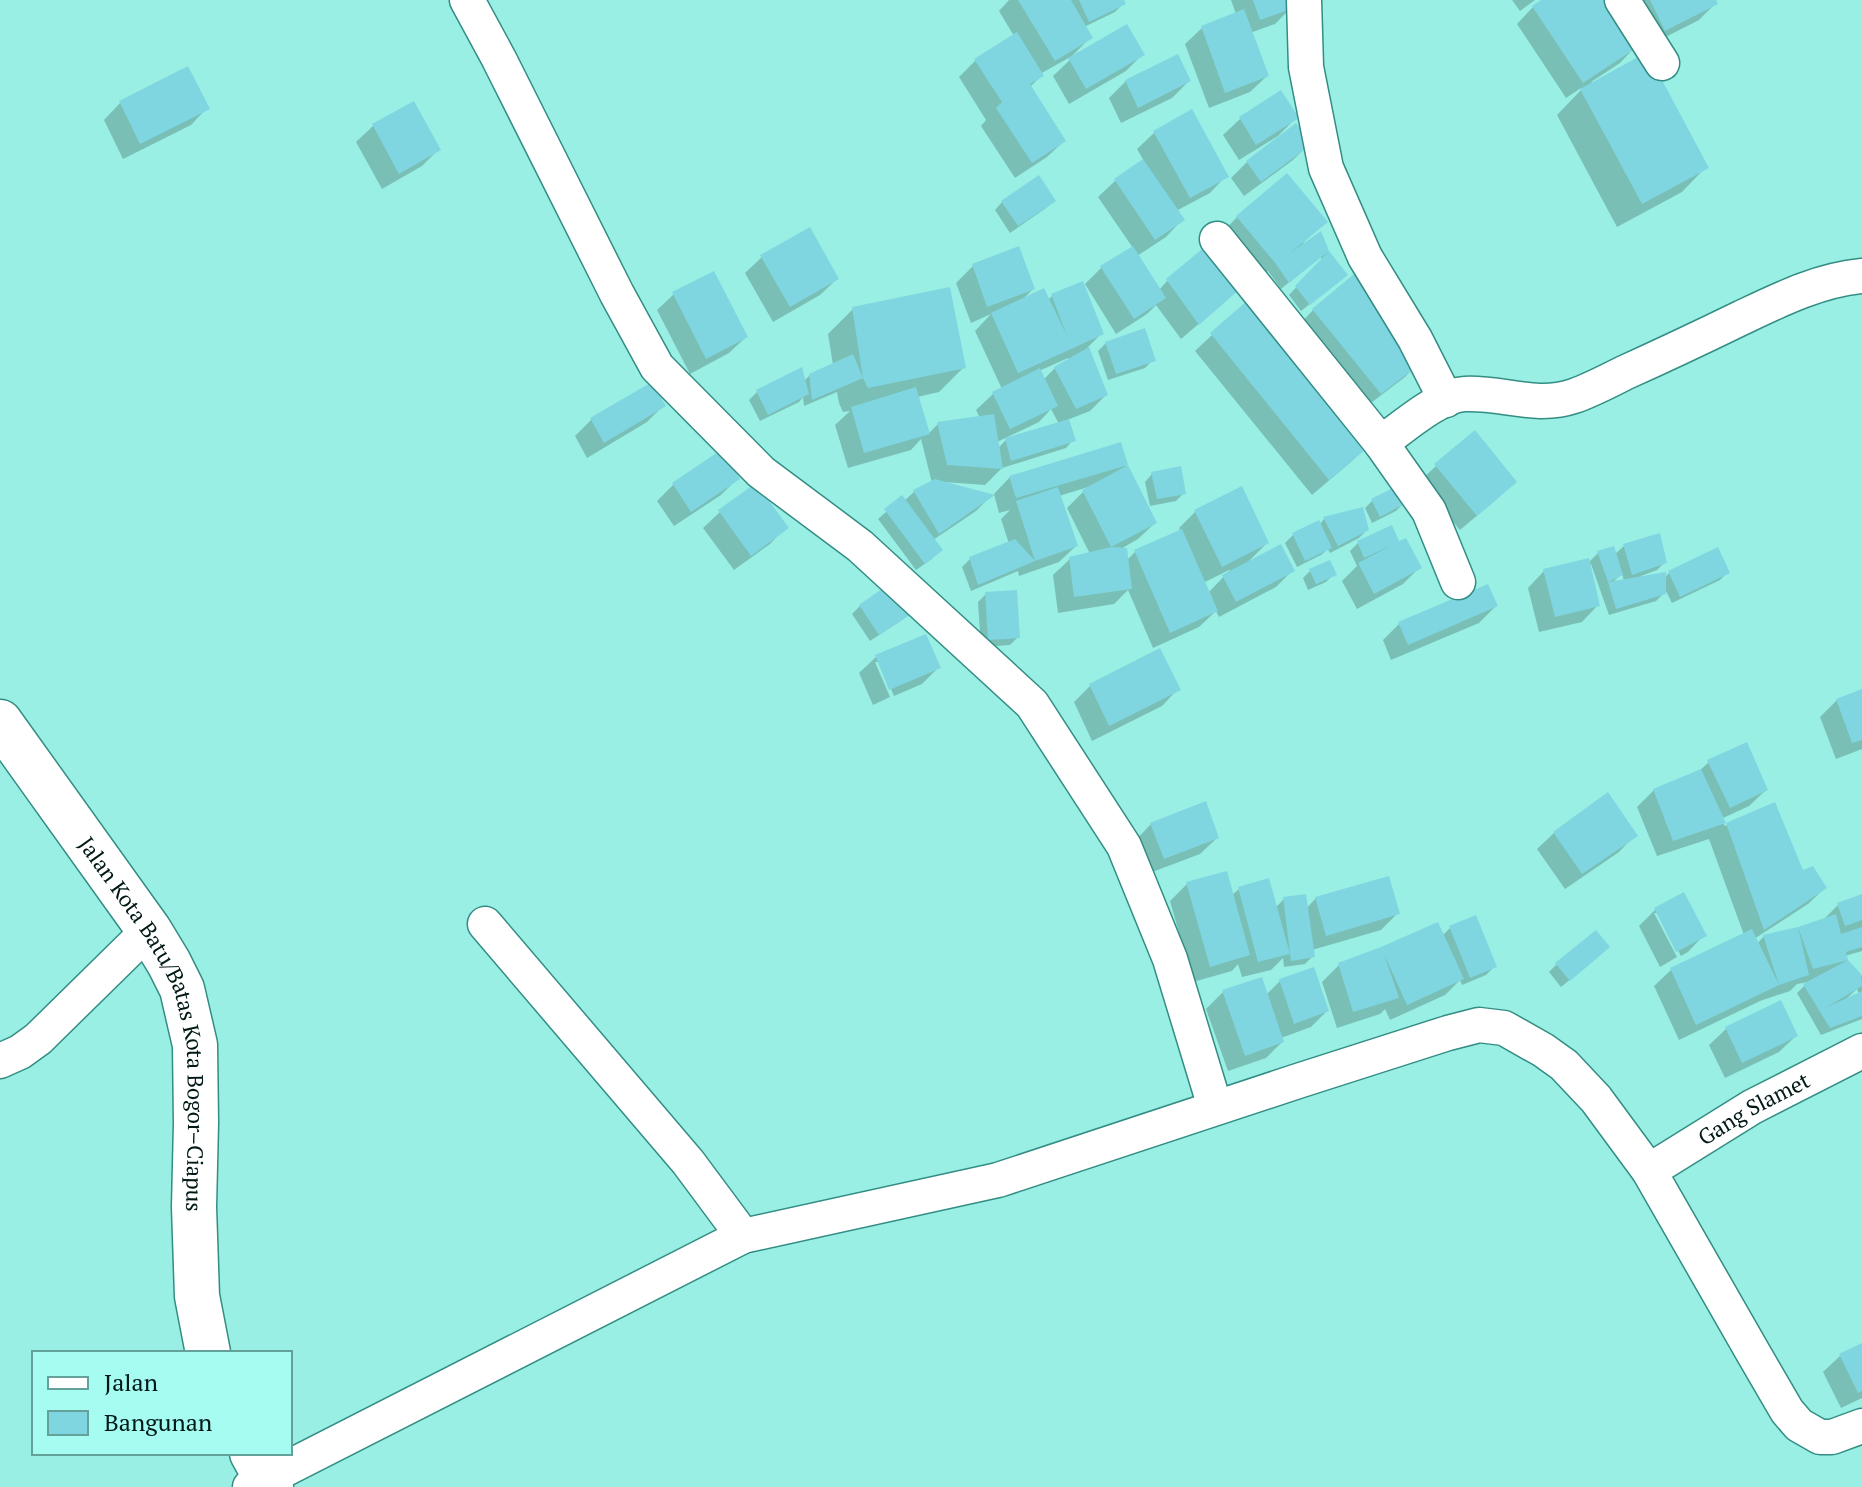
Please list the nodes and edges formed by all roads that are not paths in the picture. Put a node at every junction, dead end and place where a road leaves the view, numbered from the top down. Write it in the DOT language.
graph roads {
  1 [pos="467,0"];
  2 [pos="1304,0"];
  3 [pos="1622,0"];
  4 [pos="1662,63"];
  5 [pos="1217,239"];
  6 [pos="1862,276"];
  7 [pos="1446,400"];
  8 [pos="1381,443"];
  9 [pos="1458,582"];
  10 [pos="0,722"];
  11 [pos="485,924"];
  12 [pos="149,930"];
  13 [pos="1862,1051"];
  14 [pos="0,1061"];
  15 [pos="1215,1107"];
  16 [pos="1649,1171"];
  17 [pos="743,1236"];
  18 [pos="208,1351"];
  19 [pos="1862,1426"];
  20 [pos="259,1476"];
  1 -- 15 [label="street"];
  2 -- 7 [label="street"];
  3 -- 4 [label="street"];
  5 -- 8 [label="street"];
  6 -- 7 [label="street"];
  7 -- 8 [label="street"];
  8 -- 9 [label="street"];
  10 -- 12 [label="main road, Jalan Kota Batu/Batas Kota Bogor–Ciapus"];
  11 -- 17 [label="street"];
  12 -- 14 [label="street"];
  12 -- 18 [label="main road, Jalan Kota Batu/Batas Kota Bogor–Ciapus"];
  13 -- 16 [label="street, Gang Slamet"];
  15 -- 16 [label="street"];
  15 -- 17 [label="street"];
  16 -- 19 [label="street"];
  17 -- 20 [label="street"];
}
